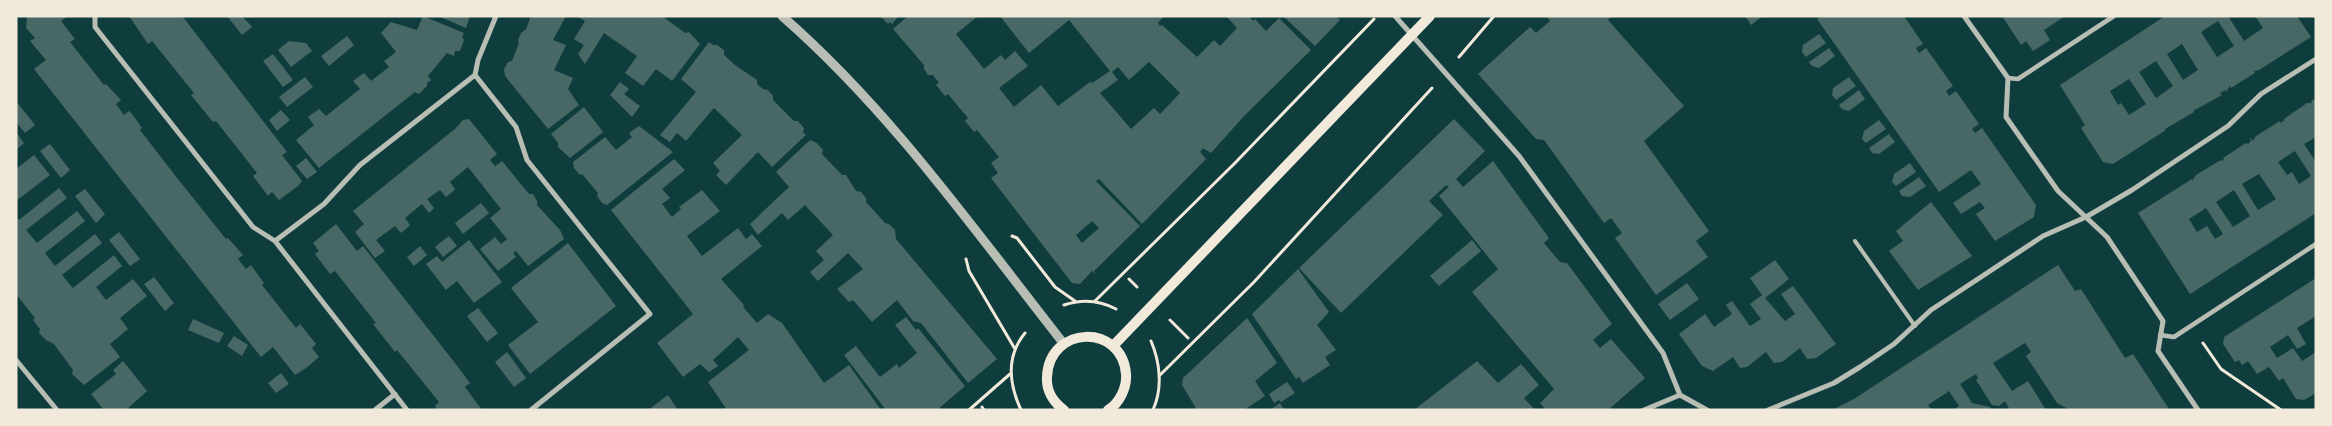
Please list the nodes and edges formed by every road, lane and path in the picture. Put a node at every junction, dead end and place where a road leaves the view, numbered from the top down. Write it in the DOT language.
graph roads {
  1 [pos="95,16"];
  2 [pos="496,16"];
  3 [pos="782,16"];
  4 [pos="1376,16"];
  5 [pos="1395,16"];
  6 [pos="1430,16"];
  7 [pos="1494,16"];
  8 [pos="1964,16"];
  9 [pos="2114,16"];
  10 [pos="1411,35"];
  11 [pos="2316,59"];
  12 [pos="1446,73"];
  13 [pos="475,75"];
  14 [pos="2008,78"];
  15 [pos="2086,217"];
  16 [pos="275,241"];
  17 [pos="1855,241"];
  18 [pos="2316,244"];
  19 [pos="965,253"];
  20 [pos="1129,279"];
  21 [pos="1140,290"];
  22 [pos="1095,301"];
  23 [pos="1168,318"];
  24 [pos="1915,326"];
  25 [pos="2191,326"];
  26 [pos="2160,335"];
  27 [pos="1188,338"];
  28 [pos="1064,344"];
  29 [pos="1113,346"];
  30 [pos="1015,349"];
  31 [pos="16,360"];
  32 [pos="1010,374"];
  33 [pos="1159,376"];
  34 [pos="395,394"];
  35 [pos="1158,394"];
  36 [pos="1680,395"];
  37 [pos="1056,408"];
  38 [pos="1112,409"];
  39 [pos="1154,409"];
  40 [pos="57,410"];
  41 [pos="375,410"];
  42 [pos="407,410"];
  43 [pos="531,410"];
  44 [pos="969,410"];
  45 [pos="1644,410"];
  46 [pos="1706,410"];
  47 [pos="1768,410"];
  48 [pos="2198,410"];
  49 [pos="2282,410"];
  1 -- 16 [label="street"];
  2 -- 13 [label="street"];
  3 -- 28 [label="street"];
  4 -- 22 [label="path"];
  5 -- 10 [label="street"];
  6 -- 10 [label="main road"];
  7 -- 12 [label="path"];
  8 -- 14 [label="street"];
  9 -- 14 [label="street"];
  10 -- 12 [label="street"];
  10 -- 29 [label="main road"];
  11 -- 15 [label="street"];
  12 -- 33 [label="path"];
  12 -- 36 [label="street"];
  13 -- 16 [label="street"];
  13 -- 43 [label="street"];
  14 -- 15 [label="street"];
  15 -- 24 [label="street"];
  15 -- 26 [label="street"];
  16 -- 34 [label="street"];
  17 -- 24 [label="lane"];
  18 -- 25 [label="street"];
  19 -- 30 [label="path"];
  20 -- 21 [label="path"];
  23 -- 27 [label="path"];
  24 -- 47 [label="street"];
  25 -- 26 [label="street"];
  25 -- 49 [label="path"];
  26 -- 48 [label="street"];
  28 -- 29 [label="main road"];
  28 -- 37 [label="main road"];
  29 -- 38 [label="main road"];
  31 -- 40 [label="street"];
  32 -- 44 [label="path"];
  34 -- 41 [label="street"];
  34 -- 42 [label="street"];
  35 -- 39 [label="path"];
  36 -- 45 [label="street"];
  36 -- 46 [label="street"];
}
